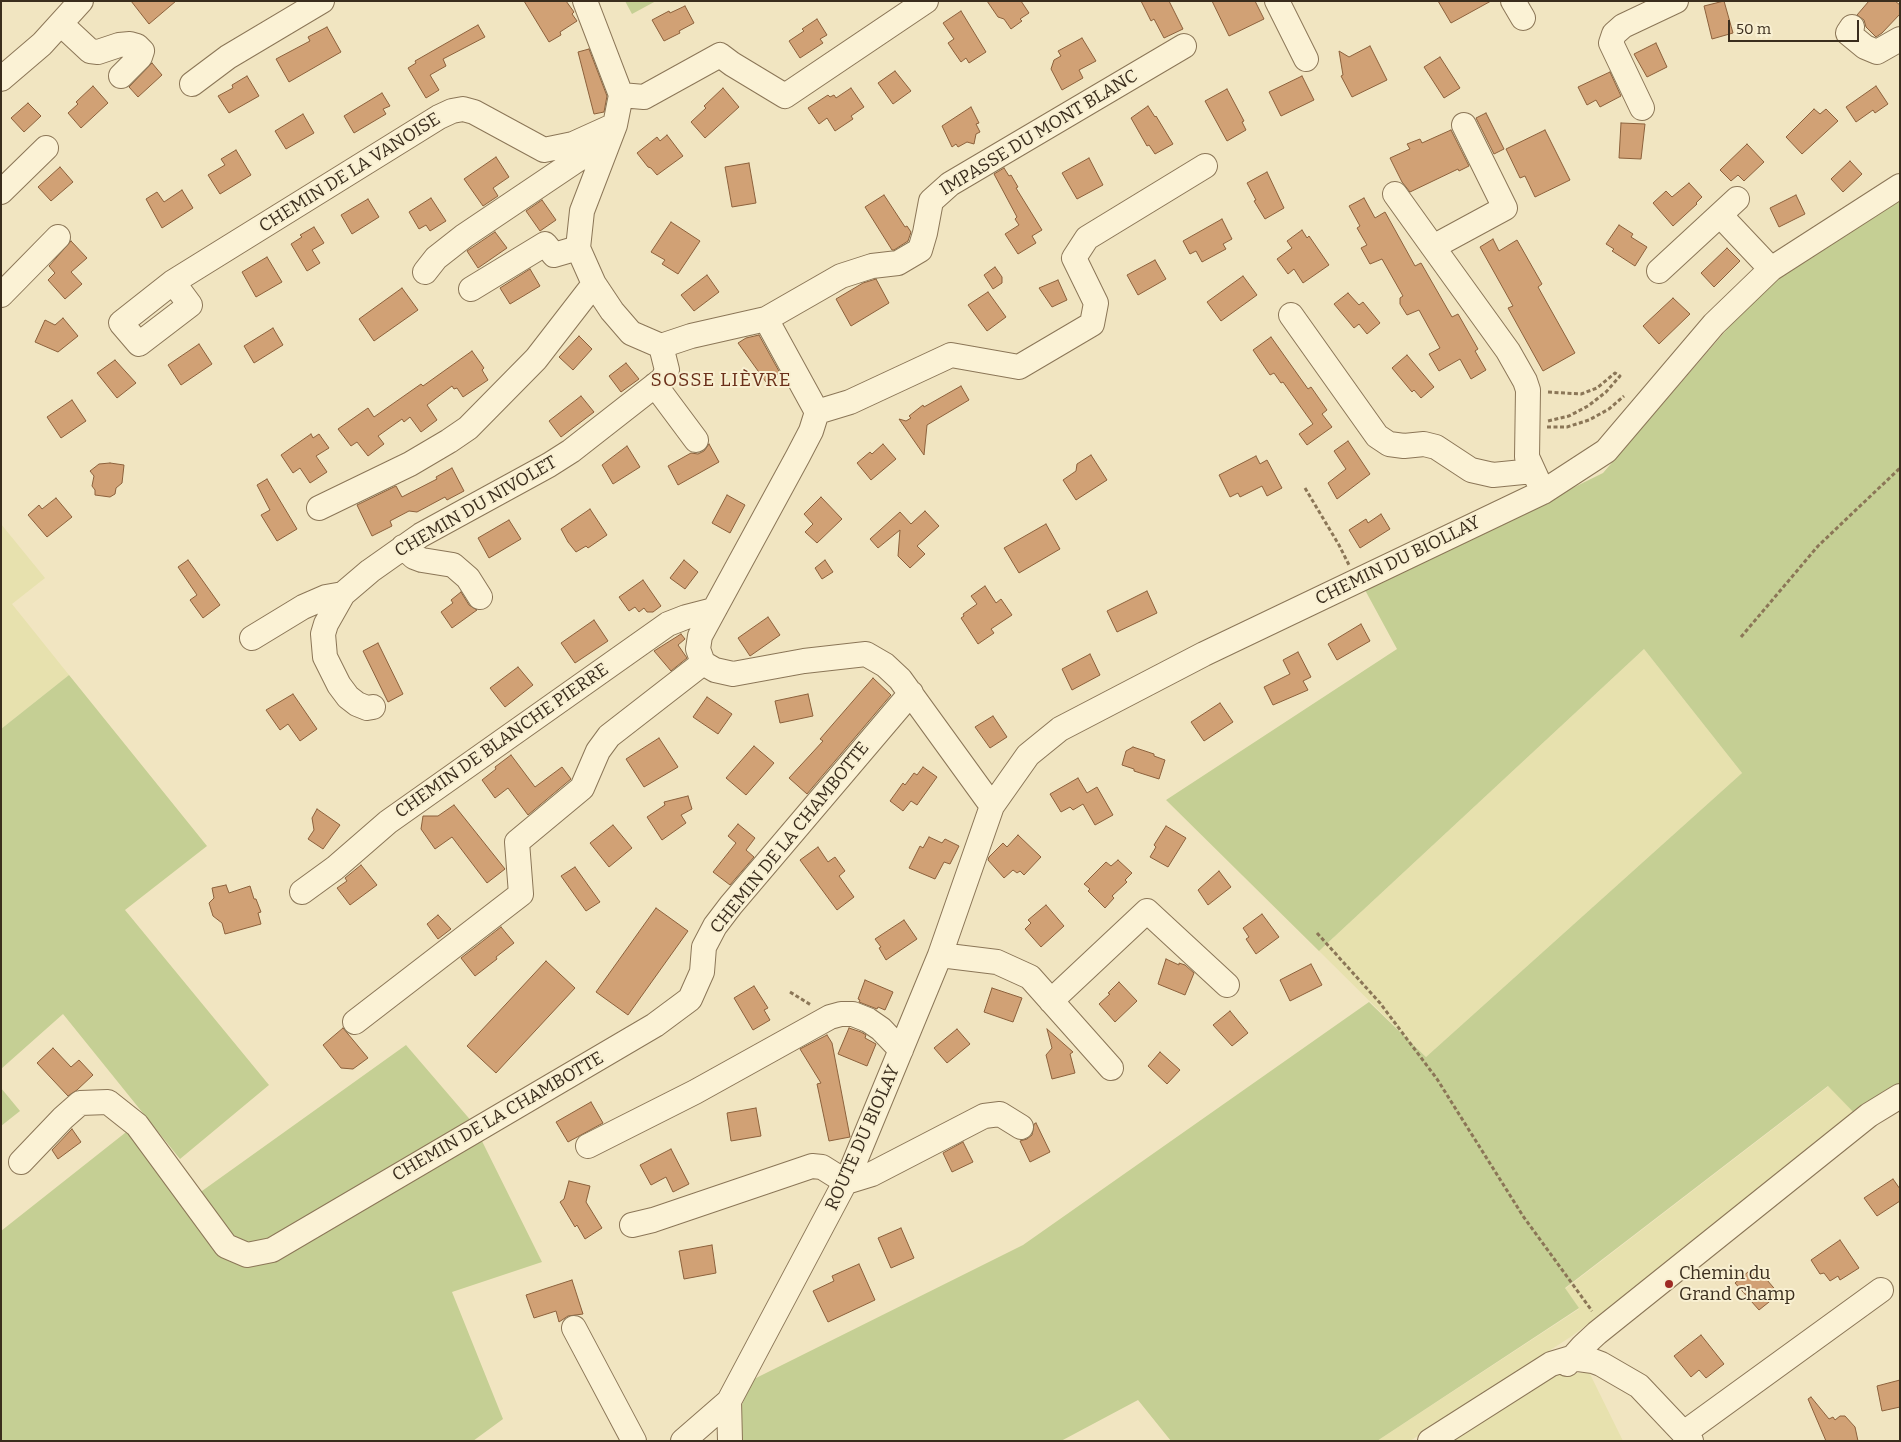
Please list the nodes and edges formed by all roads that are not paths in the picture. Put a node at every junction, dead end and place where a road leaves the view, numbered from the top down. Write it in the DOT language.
graph roads {
  1 [pos="81,1"];
  2 [pos="322,1"];
  3 [pos="585,1"];
  4 [pos="926,1"];
  5 [pos="1277,1"];
  6 [pos="1676,1"];
  7 [pos="61,24"];
  8 [pos="1852,27"];
  9 [pos="1900,39"];
  10 [pos="1184,46"];
  11 [pos="1306,59"];
  12 [pos="121,76"];
  13 [pos="1,79"];
  14 [pos="192,84"];
  15 [pos="621,95"];
  16 [pos="1642,108"];
  17 [pos="1464,124"];
  18 [pos="612,133"];
  19 [pos="46,148"];
  20 [pos="1205,166"];
  21 [pos="1900,168"];
  22 [pos="1892,191"];
  23 [pos="1,192"];
  24 [pos="1395,194"];
  25 [pos="1737,199"];
  26 [pos="1720,215"];
  27 [pos="58,237"];
  28 [pos="1433,247"];
  29 [pos="578,248"];
  30 [pos="1771,269"];
  31 [pos="1658,271"];
  32 [pos="425,272"];
  33 [pos="173,282"];
  34 [pos="594,284"];
  35 [pos="471,289"];
  36 [pos="1,295"];
  37 [pos="1291,315"];
  38 [pos="766,319"];
  39 [pos="661,346"];
  40 [pos="655,385"];
  41 [pos="816,412"];
  42 [pos="696,440"];
  43 [pos="1538,481"];
  44 [pos="319,508"];
  45 [pos="403,547"];
  46 [pos="343,594"];
  47 [pos="480,597"];
  48 [pos="713,610"];
  49 [pos="252,638"];
  50 [pos="702,663"];
  51 [pos="911,694"];
  52 [pos="373,707"];
  53 [pos="992,806"];
  54 [pos="302,892"];
  55 [pos="940,955"];
  56 [pos="1228,985"];
  57 [pos="1052,1001"];
  58 [pos="355,1022"];
  59 [pos="901,1050"];
  60 [pos="1112,1068"];
  61 [pos="1900,1096"];
  62 [pos="1021,1127"];
  63 [pos="588,1146"];
  64 [pos="22,1162"];
  65 [pos="846,1182"];
  66 [pos="632,1225"];
  67 [pos="1881,1290"];
  68 [pos="574,1328"];
  69 [pos="1568,1363"];
  70 [pos="729,1401"];
  71 [pos="1688,1437"];
  72 [pos="634,1441"];
  73 [pos="683,1441"];
  74 [pos="730,1441"];
  75 [pos="1430,1441"];
  1 -- 7 [label="street"];
  2 -- 14 [label="street"];
  3 -- 15 [label="street"];
  4 -- 15 [label="street"];
  5 -- 11 [label="street"];
  6 -- 16 [label="street"];
  7 -- 12 [label="street"];
  7 -- 13 [label="street"];
  8 -- 9 [label="street"];
  10 -- 38 [label="street, IMPASSE DU MONT BLANC"];
  15 -- 18 [label="street"];
  17 -- 28 [label="street"];
  18 -- 29 [label="street"];
  18 -- 32 [label="street"];
  18 -- 33 [label="street, CHEMIN DE LA VANOISE"];
  19 -- 23 [label="street"];
  20 -- 41 [label="street"];
  21 -- 22 [label="street"];
  22 -- 30 [label="street, CHEMIN DU BIOLLAY"];
  24 -- 28 [label="street"];
  25 -- 26 [label="street"];
  26 -- 30 [label="street"];
  26 -- 31 [label="street"];
  27 -- 36 [label="street"];
  28 -- 43 [label="street"];
  29 -- 34 [label="street"];
  29 -- 35 [label="street"];
  30 -- 43 [label="street, CHEMIN DU BIOLLAY"];
  34 -- 39 [label="street"];
  34 -- 44 [label="street"];
  37 -- 43 [label="street"];
  38 -- 39 [label="street, IMPASSE DU MONT BLANC"];
  38 -- 41 [label="street"];
  39 -- 40 [label="street, CHEMIN DU NIVOLET"];
  40 -- 42 [label="street"];
  40 -- 45 [label="street, CHEMIN DU NIVOLET"];
  41 -- 48 [label="street"];
  43 -- 53 [label="street, CHEMIN DU BIOLLAY"];
  45 -- 46 [label="street, CHEMIN DU NIVOLET"];
  45 -- 47 [label="street"];
  46 -- 49 [label="street, CHEMIN DU NIVOLET"];
  46 -- 52 [label="street"];
  48 -- 50 [label="street"];
  48 -- 54 [label="street, CHEMIN DE BLANCHE PIERRE"];
  50 -- 51 [label="street"];
  50 -- 58 [label="street"];
  51 -- 53 [label="street"];
  51 -- 64 [label="street, CHEMIN DE LA CHAMBOTTE"];
  53 -- 55 [label="street, ROUTE DU BIOLAY"];
  55 -- 57 [label="street"];
  55 -- 59 [label="street, ROUTE DU BIOLAY"];
  56 -- 57 [label="street"];
  57 -- 60 [label="street"];
  59 -- 63 [label="street"];
  59 -- 65 [label="street, ROUTE DU BIOLAY"];
  61 -- 69 [label="street"];
  62 -- 65 [label="street"];
  65 -- 66 [label="street"];
  65 -- 70 [label="street, ROUTE DU BIOLAY"];
  67 -- 71 [label="street"];
  68 -- 72 [label="street"];
  69 -- 71 [label="street"];
  69 -- 75 [label="street"];
  70 -- 73 [label="street, ROUTE DU BIOLAY"];
  70 -- 74 [label="street"];
}
